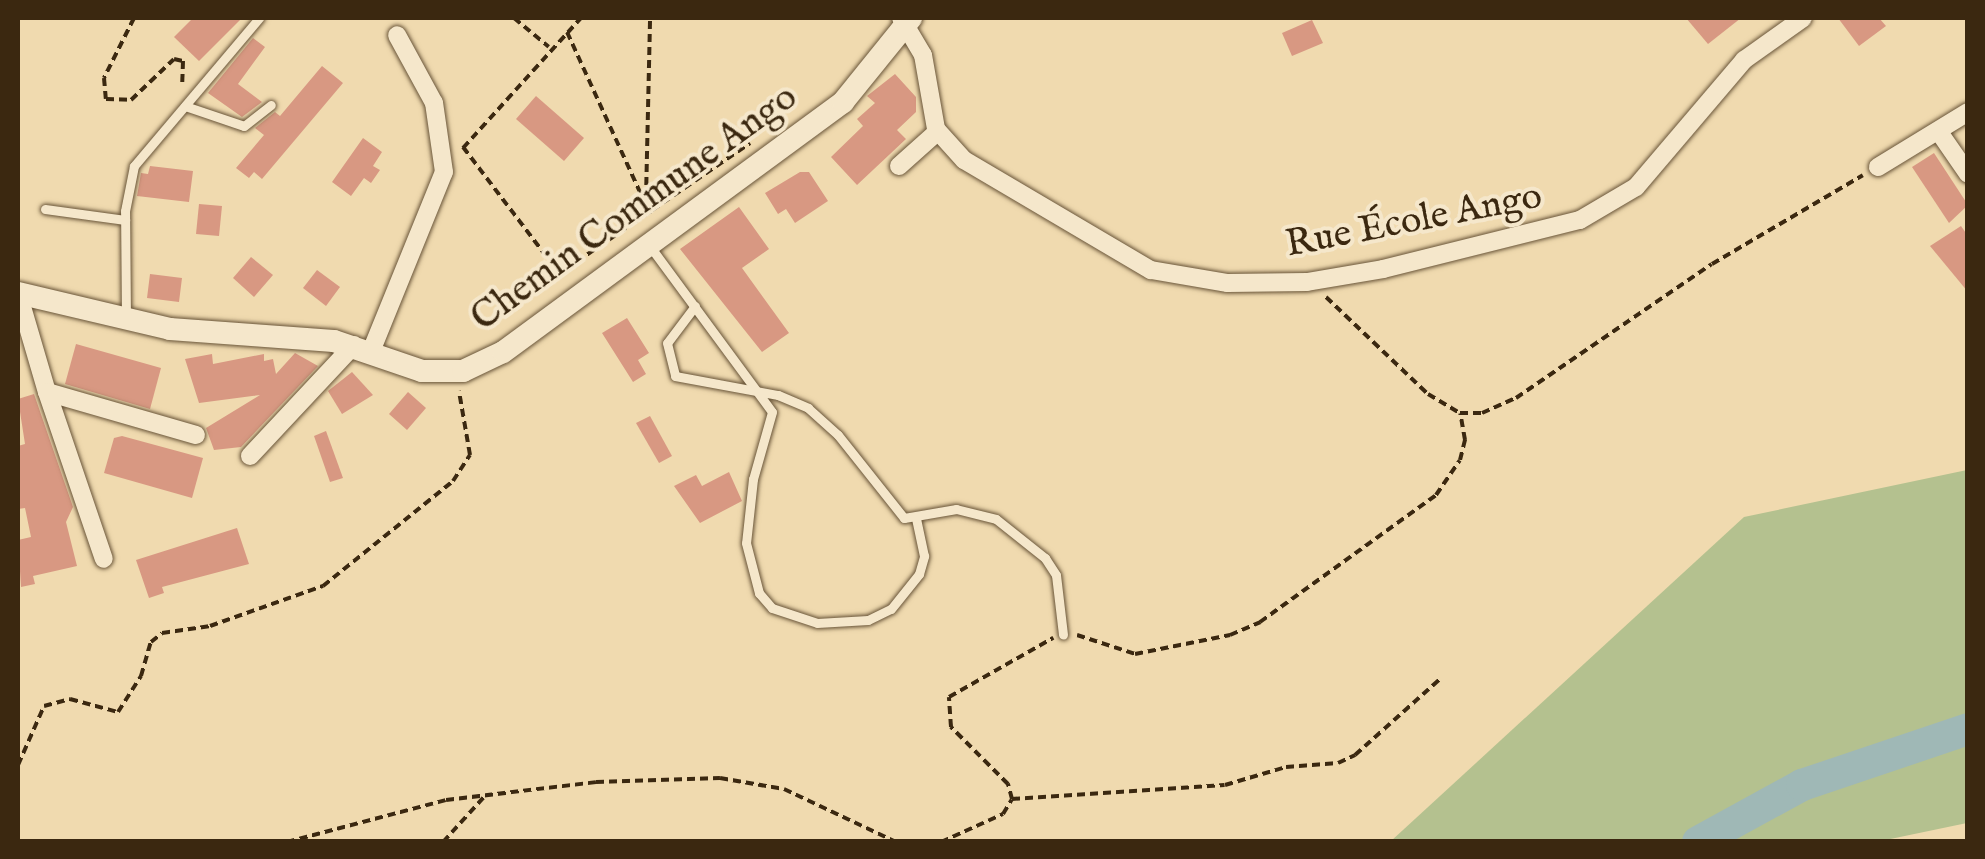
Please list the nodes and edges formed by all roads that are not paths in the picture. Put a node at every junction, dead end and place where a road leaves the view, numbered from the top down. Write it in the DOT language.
graph roads {
  1 [pos="258,18"];
  2 [pos="1803,18"];
  3 [pos="906,20"];
  4 [pos="397,36"];
  5 [pos="271,105"];
  6 [pos="185,106"];
  7 [pos="1968,112"];
  8 [pos="938,132"];
  9 [pos="1939,132"];
  10 [pos="900,166"];
  11 [pos="1878,167"];
  12 [pos="1968,174"];
  13 [pos="45,209"];
  14 [pos="125,220"];
  15 [pos="648,242"];
  16 [pos="18,292"];
  17 [pos="695,306"];
  18 [pos="126,321"];
  19 [pos="363,347"];
  20 [pos="47,392"];
  21 [pos="760,395"];
  22 [pos="196,435"];
  23 [pos="250,456"];
  24 [pos="916,518"];
  25 [pos="104,559"];
  26 [pos="1063,635"];
  1 -- 6 [label="lane"];
  2 -- 8 [label="street, Rue École Ango"];
  3 -- 8 [label="street"];
  3 -- 15 [label="street, Chemin Commune Ango"];
  4 -- 19 [label="street"];
  5 -- 6 [label="lane"];
  6 -- 14 [label="lane"];
  7 -- 9 [label="street"];
  8 -- 10 [label="street"];
  9 -- 11 [label="street"];
  9 -- 12 [label="street"];
  13 -- 14 [label="lane"];
  14 -- 18 [label="lane"];
  15 -- 17 [label="lane"];
  15 -- 19 [label="street, Chemin Commune Ango"];
  16 -- 18 [label="street, Chemin Commune Ango"];
  16 -- 20 [label="street, Chemin Commune Ango"];
  17 -- 21 [label="lane"];
  17 -- 21 [label="lane"];
  18 -- 19 [label="street, Chemin Commune Ango"];
  19 -- 23 [label="street"];
  20 -- 22 [label="street"];
  20 -- 25 [label="street, Chemin Commune Ango"];
  21 -- 24 [label="lane"];
  21 -- 24 [label="lane"];
  24 -- 26 [label="lane"];
}
